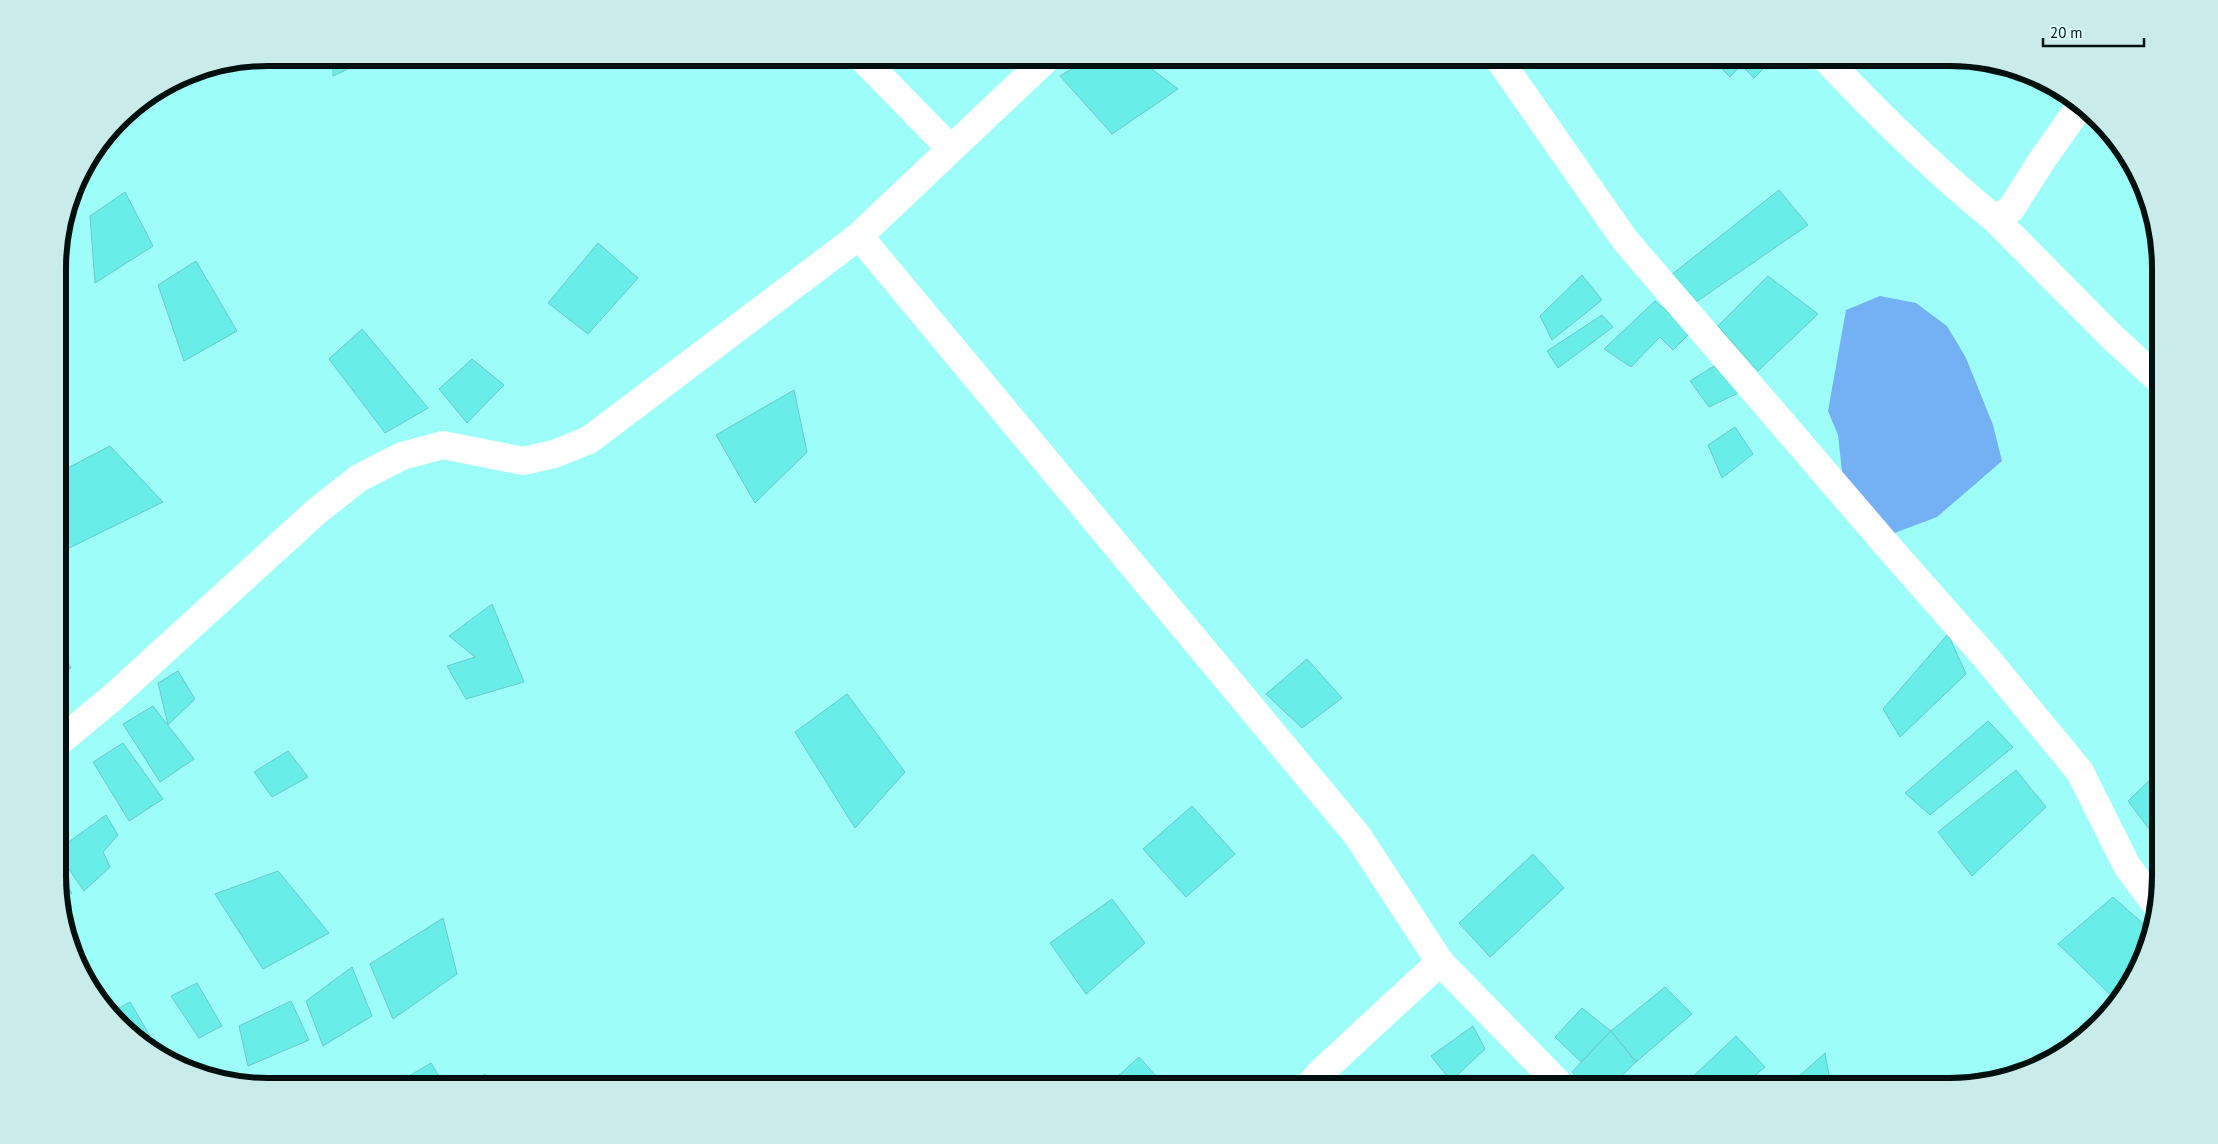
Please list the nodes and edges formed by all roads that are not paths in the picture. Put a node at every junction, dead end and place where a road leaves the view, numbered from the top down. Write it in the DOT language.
graph roads {
  1 [pos="870,66"];
  2 [pos="1038,66"];
  3 [pos="1504,66"];
  4 [pos="1833,66"];
  5 [pos="2077,111"];
  6 [pos="950,148"];
  7 [pos="1995,219"];
  8 [pos="859,236"];
  9 [pos="2152,374"];
  10 [pos="66,736"];
  11 [pos="2150,897"];
  12 [pos="1440,962"];
  13 [pos="1316,1078"];
  14 [pos="1553,1078"];
  1 -- 6 [label="street"];
  2 -- 6 [label="street"];
  3 -- 11 [label="street"];
  4 -- 7 [label="street"];
  5 -- 7 [label="street"];
  6 -- 8 [label="street"];
  7 -- 9 [label="street"];
  8 -- 10 [label="street"];
  8 -- 12 [label="street"];
  12 -- 13 [label="street"];
  12 -- 14 [label="street"];
}
